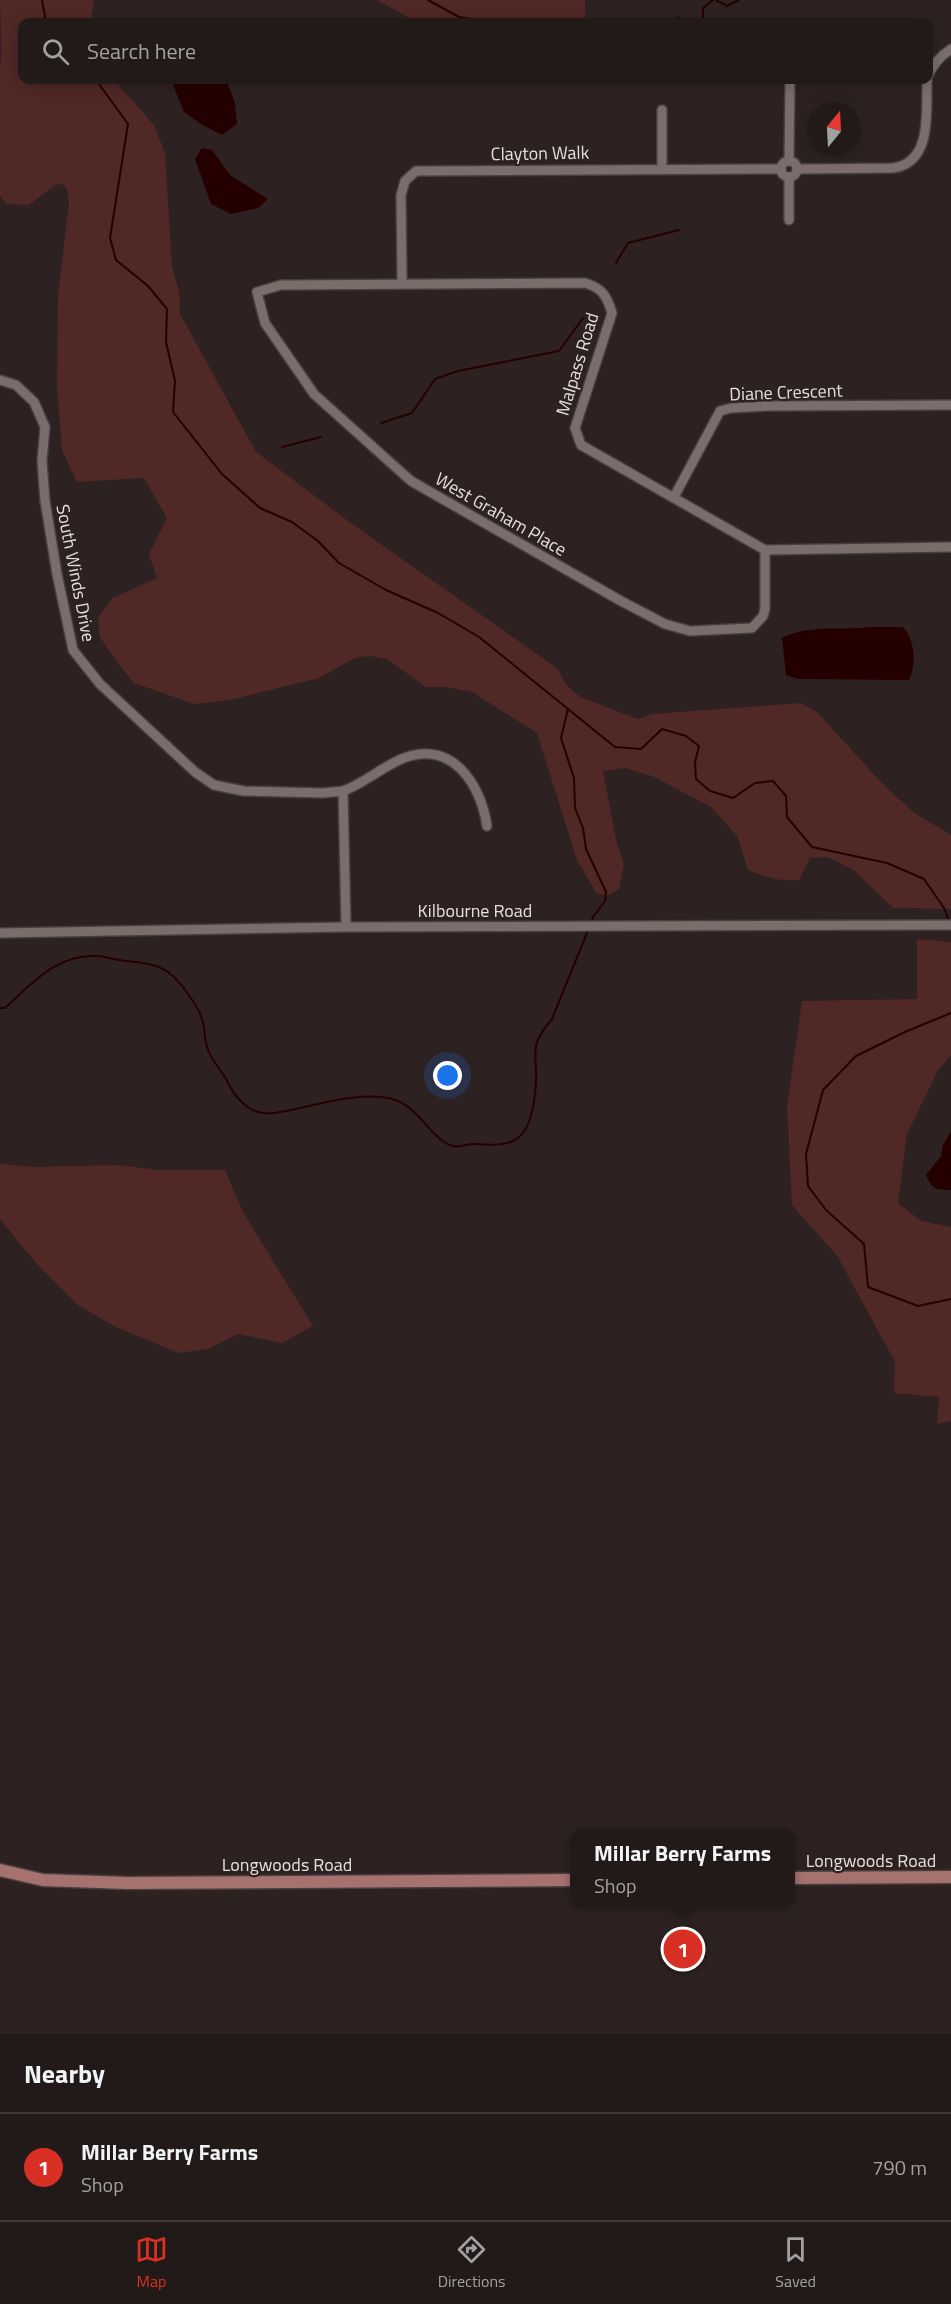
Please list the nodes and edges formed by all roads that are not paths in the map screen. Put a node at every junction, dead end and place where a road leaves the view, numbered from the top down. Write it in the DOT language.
graph roads {
  1 [pos="951,50"];
  2 [pos="933,66"];
  3 [pos="790,84"];
  4 [pos="928,84"];
  5 [pos="662,110"];
  6 [pos="789,161"];
  7 [pos="662,169"];
  8 [pos="781,169"];
  9 [pos="797,169"];
  10 [pos="789,177"];
  11 [pos="789,220"];
  12 [pos="402,283"];
  13 [pos="281,285"];
  14 [pos="0,380"];
  15 [pos="951,405"];
  16 [pos="674,498"];
  17 [pos="951,547"];
  18 [pos="765,550"];
  19 [pos="343,791"];
  20 [pos="487,826"];
  21 [pos="951,925"];
  22 [pos="346,927"];
  23 [pos="0,933"];
  24 [pos="0,1870"];
  25 [pos="951,1877"];
  26 [pos="795,1878"];
  27 [pos="570,1880"];
  1 -- 2 [label="street"];
  3 -- 6 [label="street"];
  4 -- 9 [label="street"];
  5 -- 7 [label="street"];
  6 -- 8 [label="street"];
  6 -- 9 [label="street"];
  7 -- 8 [label="street, Clayton Walk"];
  7 -- 12 [label="street, Clayton Walk"];
  8 -- 10 [label="street"];
  9 -- 10 [label="street"];
  10 -- 11 [label="street"];
  12 -- 13 [label="street, Malpass Road"];
  12 -- 16 [label="street, Malpass Road"];
  13 -- 18 [label="street, West Graham Place"];
  14 -- 19 [label="street, South Winds Drive"];
  15 -- 16 [label="street, Diane Crescent"];
  16 -- 18 [label="street, Malpass Road"];
  17 -- 18 [label="street"];
  19 -- 20 [label="street"];
  19 -- 22 [label="street"];
  21 -- 22 [label="street, Kilbourne Road"];
  22 -- 23 [label="street, Kilbourne Road"];
  24 -- 27 [label="main road, Longwoods Road"];
  25 -- 26 [label="main road, Longwoods Road"];
}
